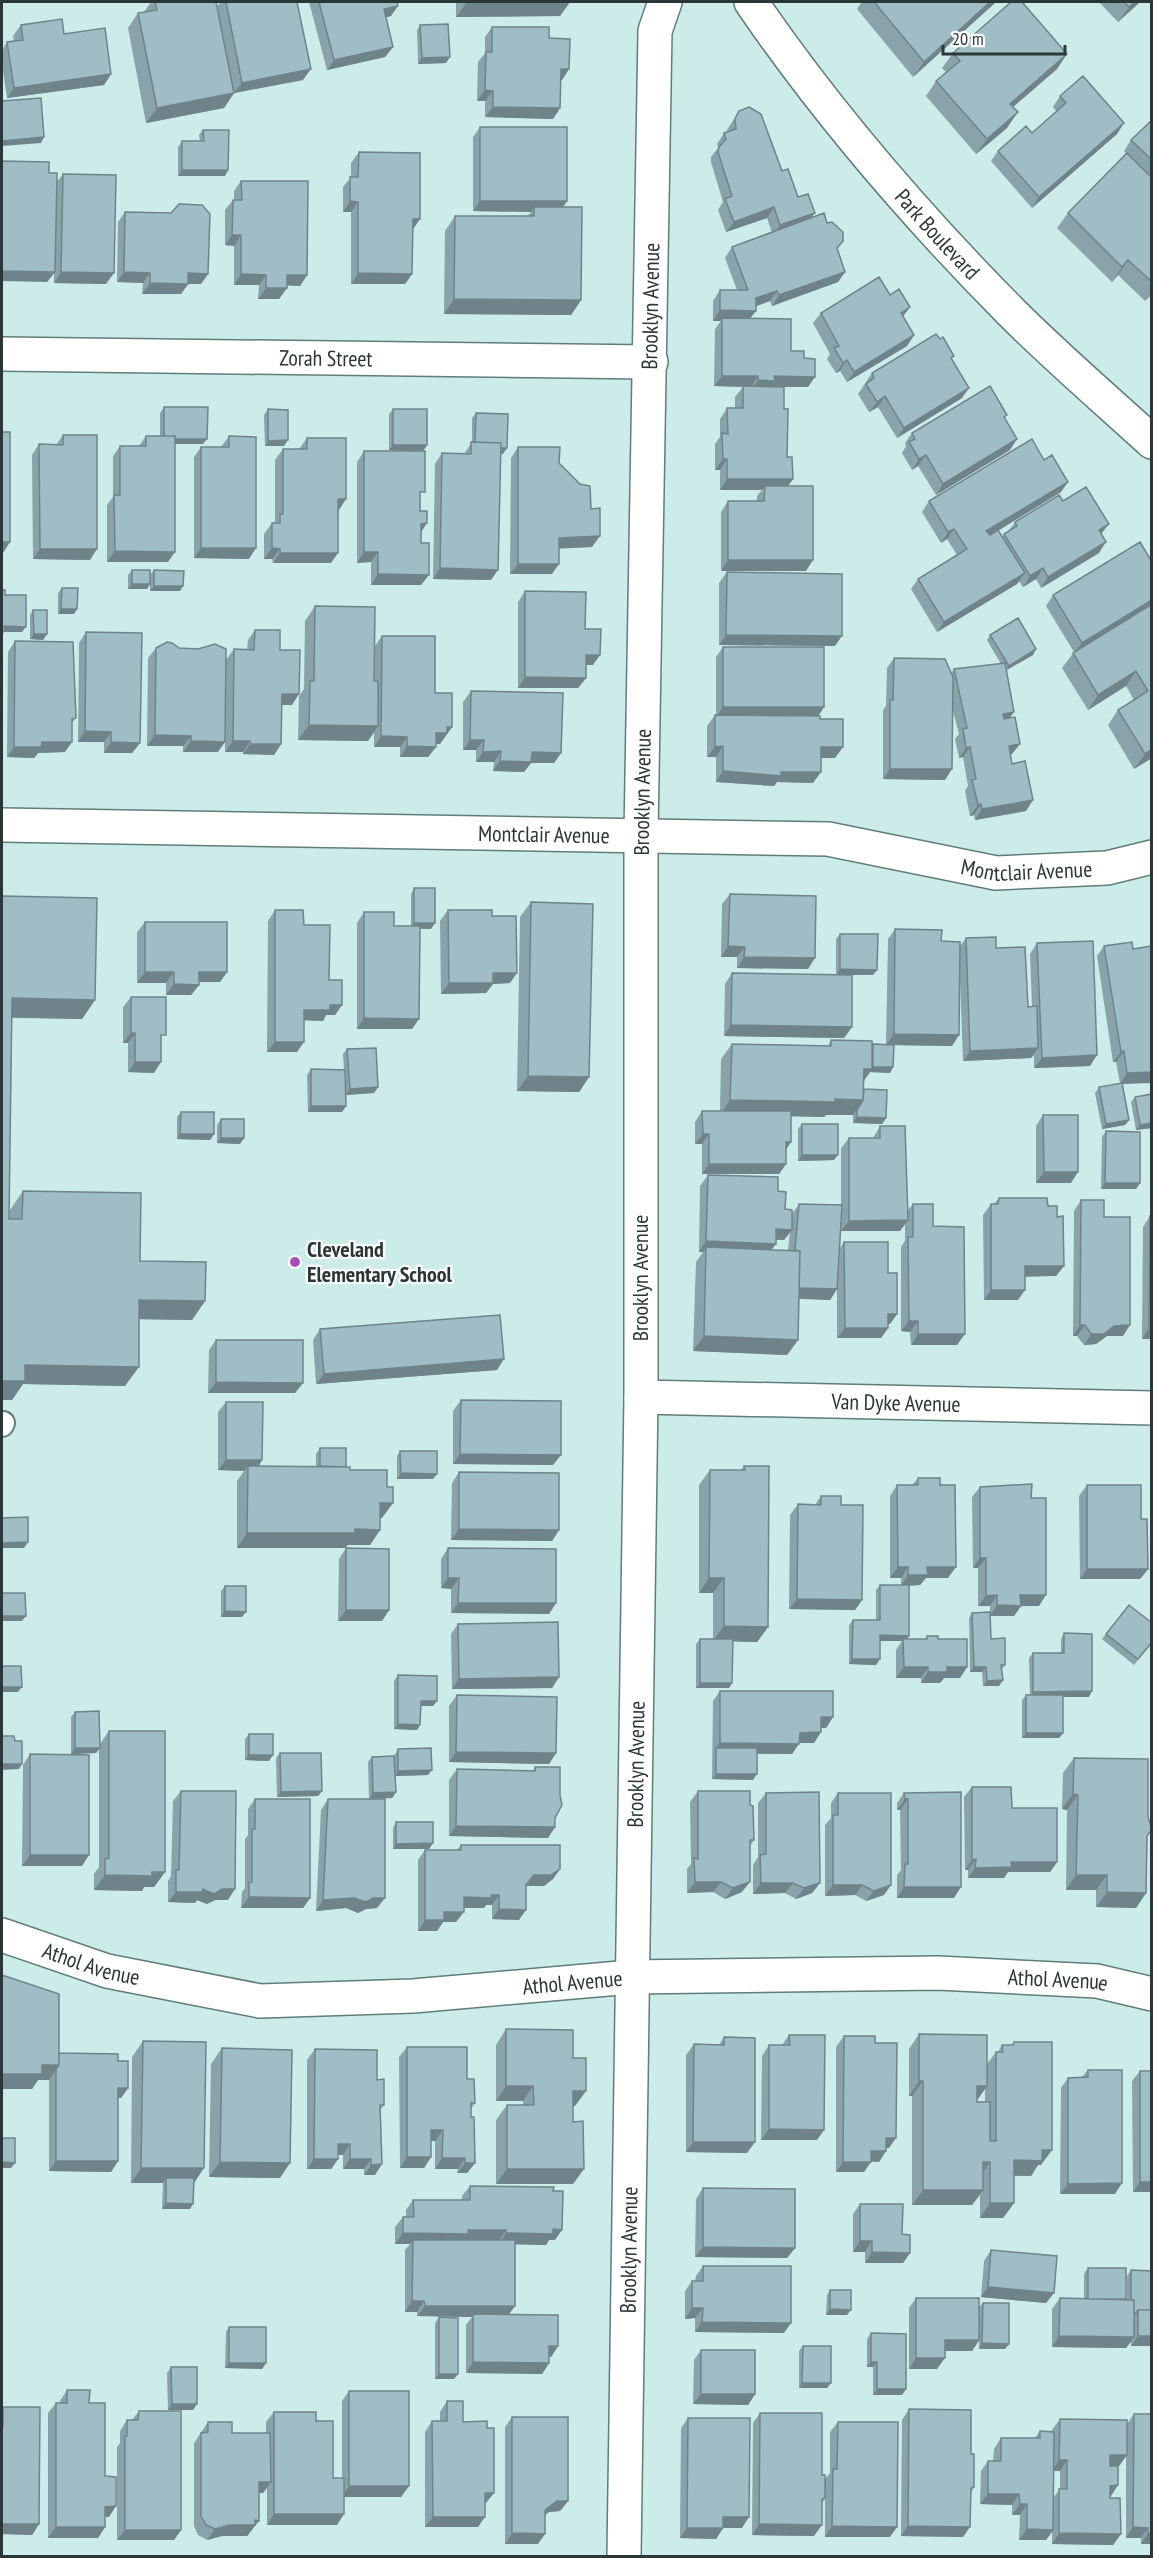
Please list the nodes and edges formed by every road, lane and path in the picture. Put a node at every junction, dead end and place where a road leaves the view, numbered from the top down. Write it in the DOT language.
graph roads {
  1 [pos="664,2"];
  2 [pos="751,2"];
  3 [pos="2,354"];
  4 [pos="651,362"];
  5 [pos="1152,442"];
  6 [pos="2,825"];
  7 [pos="641,834"];
  8 [pos="1152,857"];
  9 [pos="641,1396"];
  10 [pos="1152,1408"];
  11 [pos="2,1935"];
  12 [pos="631,1977"];
  13 [pos="1152,1994"];
  14 [pos="624,2556"];
  1 -- 4 [label="street, Brooklyn Avenue"];
  2 -- 5 [label="street, Park Boulevard"];
  3 -- 4 [label="street, Zorah Street"];
  4 -- 7 [label="street, Brooklyn Avenue"];
  6 -- 7 [label="street, Montclair Avenue"];
  7 -- 8 [label="street, Montclair Avenue"];
  7 -- 9 [label="street, Brooklyn Avenue"];
  9 -- 10 [label="street, Van Dyke Avenue"];
  9 -- 12 [label="street, Brooklyn Avenue"];
  11 -- 12 [label="street, Athol Avenue"];
  12 -- 13 [label="street, Athol Avenue"];
  12 -- 14 [label="street, Brooklyn Avenue"];
}
